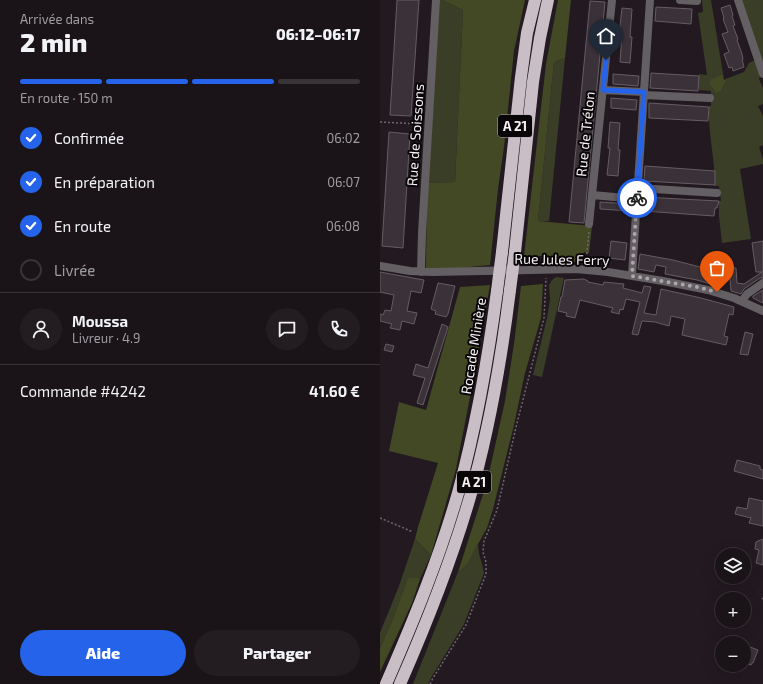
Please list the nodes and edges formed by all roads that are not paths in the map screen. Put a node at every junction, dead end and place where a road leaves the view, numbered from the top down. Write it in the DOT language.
graph roads {
  1 [pos="436,0"];
  2 [pos="535,0"];
  3 [pos="548,0"];
  4 [pos="612,0"];
  5 [pos="650,0"];
  6 [pos="680,0"];
  7 [pos="738,0"];
  8 [pos="697,1"];
  9 [pos="763,74"];
  10 [pos="603,90"];
  11 [pos="644,93"];
  12 [pos="710,98"];
  13 [pos="638,188"];
  14 [pos="718,193"];
  15 [pos="592,195"];
  16 [pos="637,199"];
  17 [pos="589,224"];
  18 [pos="380,266"];
  19 [pos="421,272"];
  20 [pos="632,276"];
  21 [pos="763,283"];
  22 [pos="742,301"];
  23 [pos="763,311"];
  24 [pos="399,654"];
  25 [pos="408,667"];
  26 [pos="381,684"];
  27 [pos="386,684"];
  28 [pos="400,684"];
  29 [pos="403,684"];
  1 -- 19 [label="street, Rue de Soissons"];
  2 -- 24 [label="highway, Rocade Minière / A 21, bridge"];
  3 -- 25 [label="highway, Rocade Minière / A 21, bridge"];
  4 -- 10 [label="street, Rue de Trélon"];
  5 -- 11 [label="street"];
  6 -- 8 [label="street"];
  7 -- 9 [label="street"];
  10 -- 11 [label="street"];
  10 -- 15 [label="street, Rue de Trélon"];
  11 -- 12 [label="street"];
  11 -- 13 [label="street"];
  13 -- 14 [label="street"];
  13 -- 16 [label="street"];
  15 -- 16 [label="street"];
  15 -- 17 [label="street, Rue de Trélon"];
  16 -- 20 [label="street"];
  18 -- 19 [label="street, Rue Jules Ferry"];
  19 -- 20 [label="street, Rue Jules Ferry"];
  20 -- 22 [label="street, Rue Jules Ferry"];
  21 -- 22 [label="street"];
  22 -- 23 [label="street, Rue Jules Ferry"];
  24 -- 26 [label="highway"];
  24 -- 27 [label="highway, Rocade Minière / A 21"];
  25 -- 28 [label="highway, Rocade Minière / A 21"];
  25 -- 29 [label="highway"];
}
